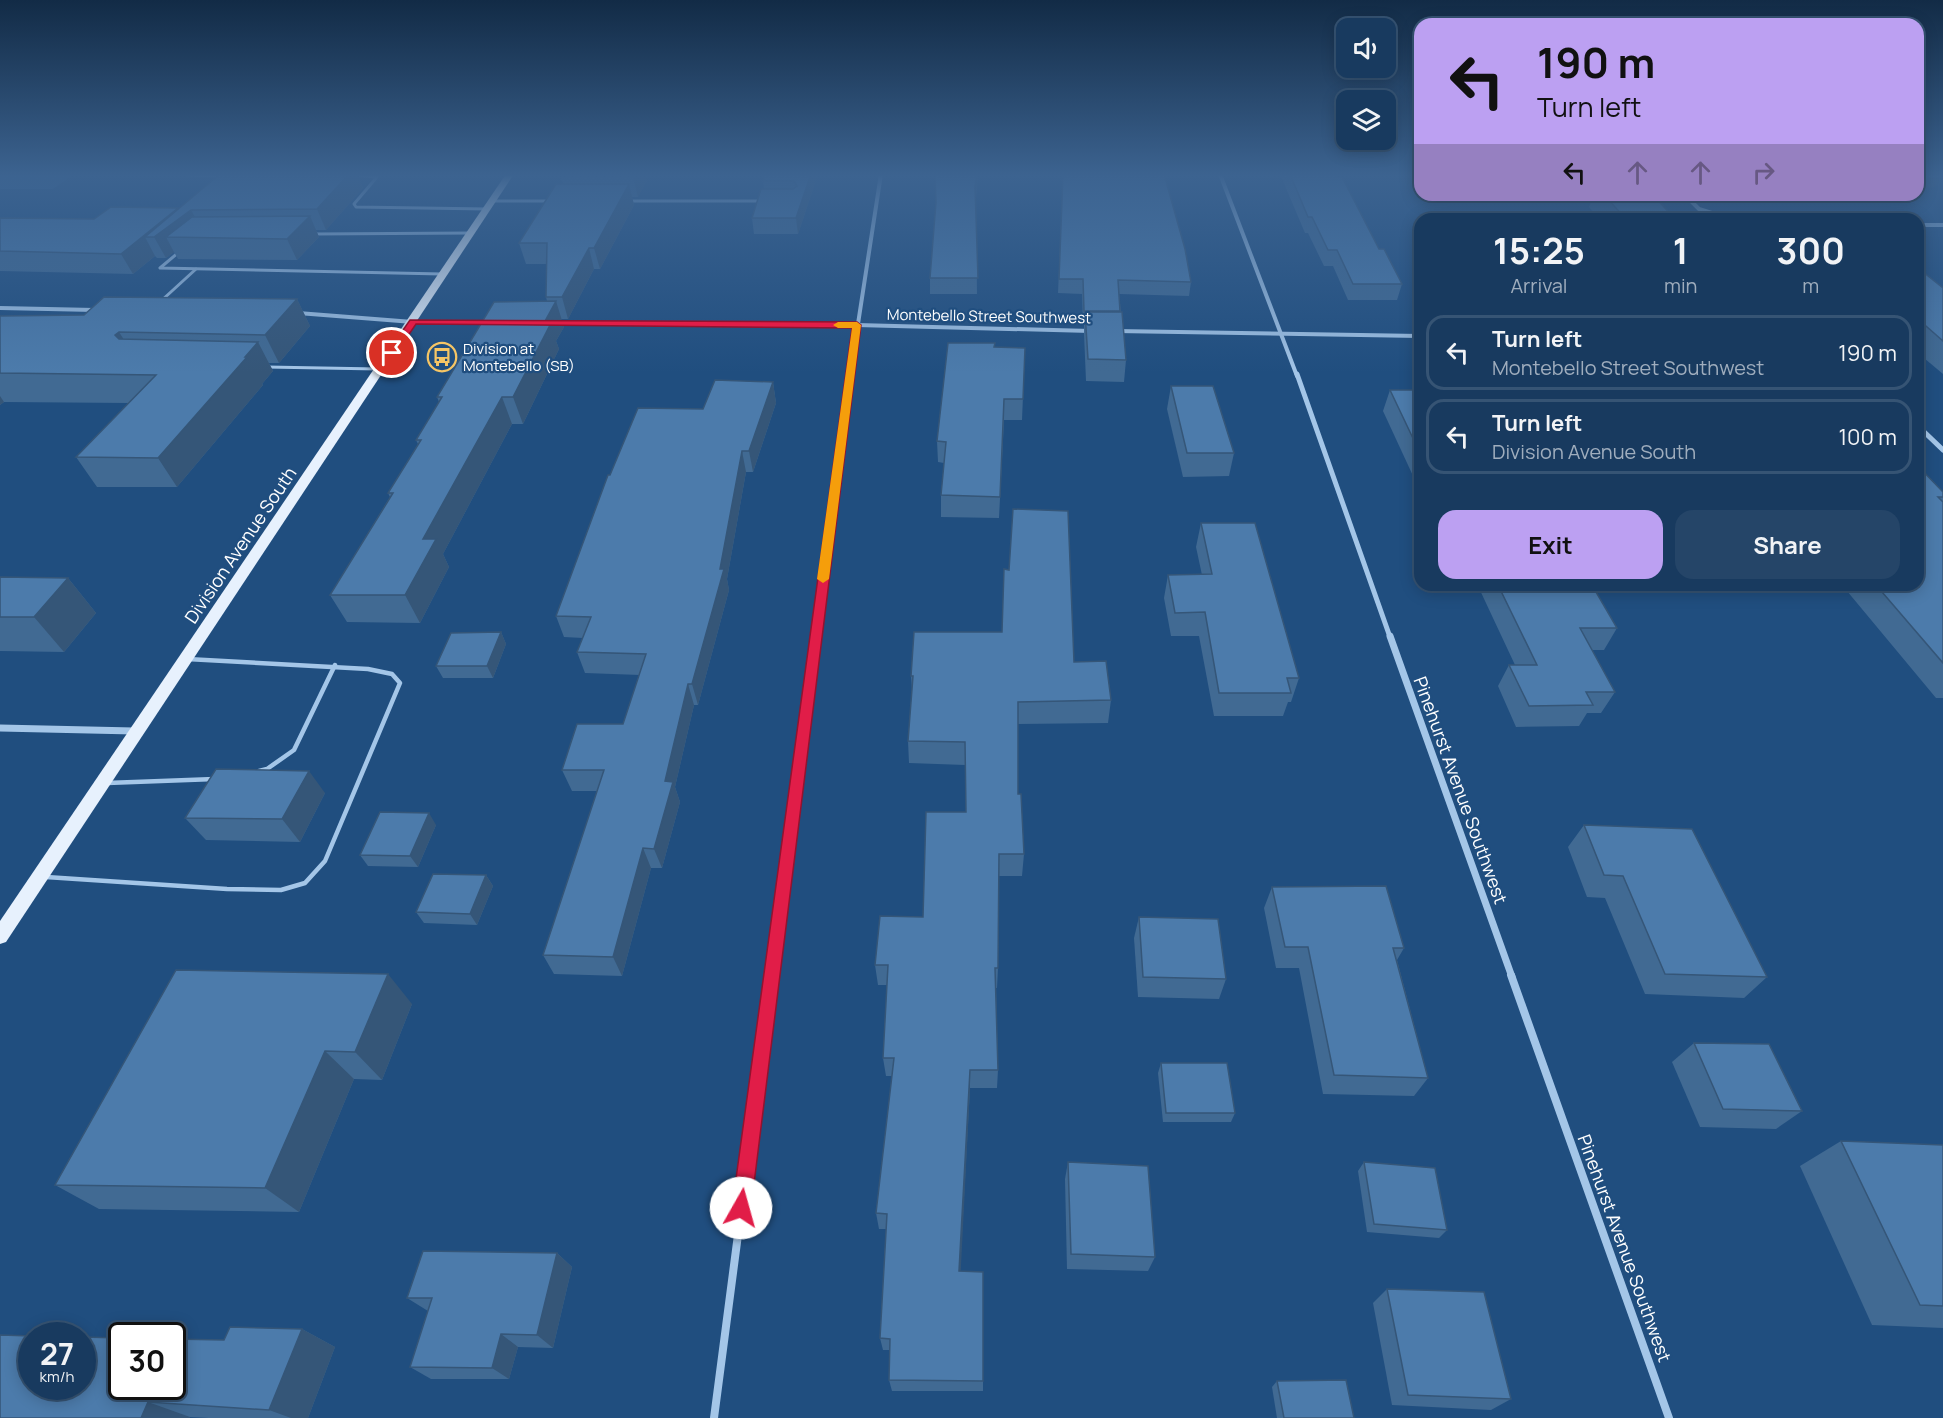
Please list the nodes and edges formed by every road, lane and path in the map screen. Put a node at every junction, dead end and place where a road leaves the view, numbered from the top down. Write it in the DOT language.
graph roads {
  1 [pos="466,240"];
  2 [pos="870,240"];
  3 [pos="1245,240"];
  4 [pos="185,247"];
  5 [pos="196,268"];
  6 [pos="444,274"];
  7 [pos="157,304"];
  8 [pos="0,308"];
  9 [pos="106,310"];
  10 [pos="291,313"];
  11 [pos="413,322"];
  12 [pos="500,322"];
  13 [pos="546,323"];
  14 [pos="857,325"];
  15 [pos="1097,331"];
  16 [pos="1109,331"];
  17 [pos="1282,335"];
  18 [pos="1414,336"];
  19 [pos="256,367"];
  20 [pos="381,369"];
  21 [pos="1924,432"];
  22 [pos="1943,450"];
  23 [pos="184,659"];
  24 [pos="335,665"];
  25 [pos="0,728"];
  26 [pos="135,731"];
  27 [pos="256,772"];
  28 [pos="222,779"];
  29 [pos="101,783"];
  30 [pos="39,876"];
  31 [pos="0,936"];
  32 [pos="714,1418"];
  33 [pos="1669,1418"];
  1 -- 6 [label="main road, Division Avenue South"];
  2 -- 14 [label="street"];
  3 -- 17 [label="street, Pinehurst Avenue Southwest"];
  4 -- 5 [label="lane"];
  5 -- 6 [label="lane"];
  5 -- 7 [label="lane"];
  6 -- 11 [label="main road, Division Avenue South"];
  8 -- 9 [label="street"];
  10 -- 11 [label="street"];
  11 -- 12 [label="street"];
  11 -- 20 [label="main road, Division Avenue South"];
  13 -- 14 [label="street, Montebello Street Southwest"];
  14 -- 15 [label="street, Montebello Street Southwest"];
  14 -- 32 [label="street"];
  16 -- 17 [label="street, Montebello Street Southwest"];
  17 -- 18 [label="street, Montebello Street Southwest"];
  17 -- 33 [label="street, Pinehurst Avenue Southwest"];
  19 -- 20 [label="lane"];
  20 -- 23 [label="main road, Division Avenue South"];
  21 -- 22 [label="street"];
  23 -- 24 [label="lane"];
  23 -- 26 [label="main road, Division Avenue South"];
  24 -- 27 [label="lane"];
  24 -- 30 [label="lane"];
  25 -- 26 [label="street"];
  26 -- 29 [label="main road, Division Avenue South"];
  28 -- 29 [label="lane"];
  29 -- 30 [label="main road, Division Avenue South"];
  30 -- 31 [label="main road, Division Avenue South"];
}
